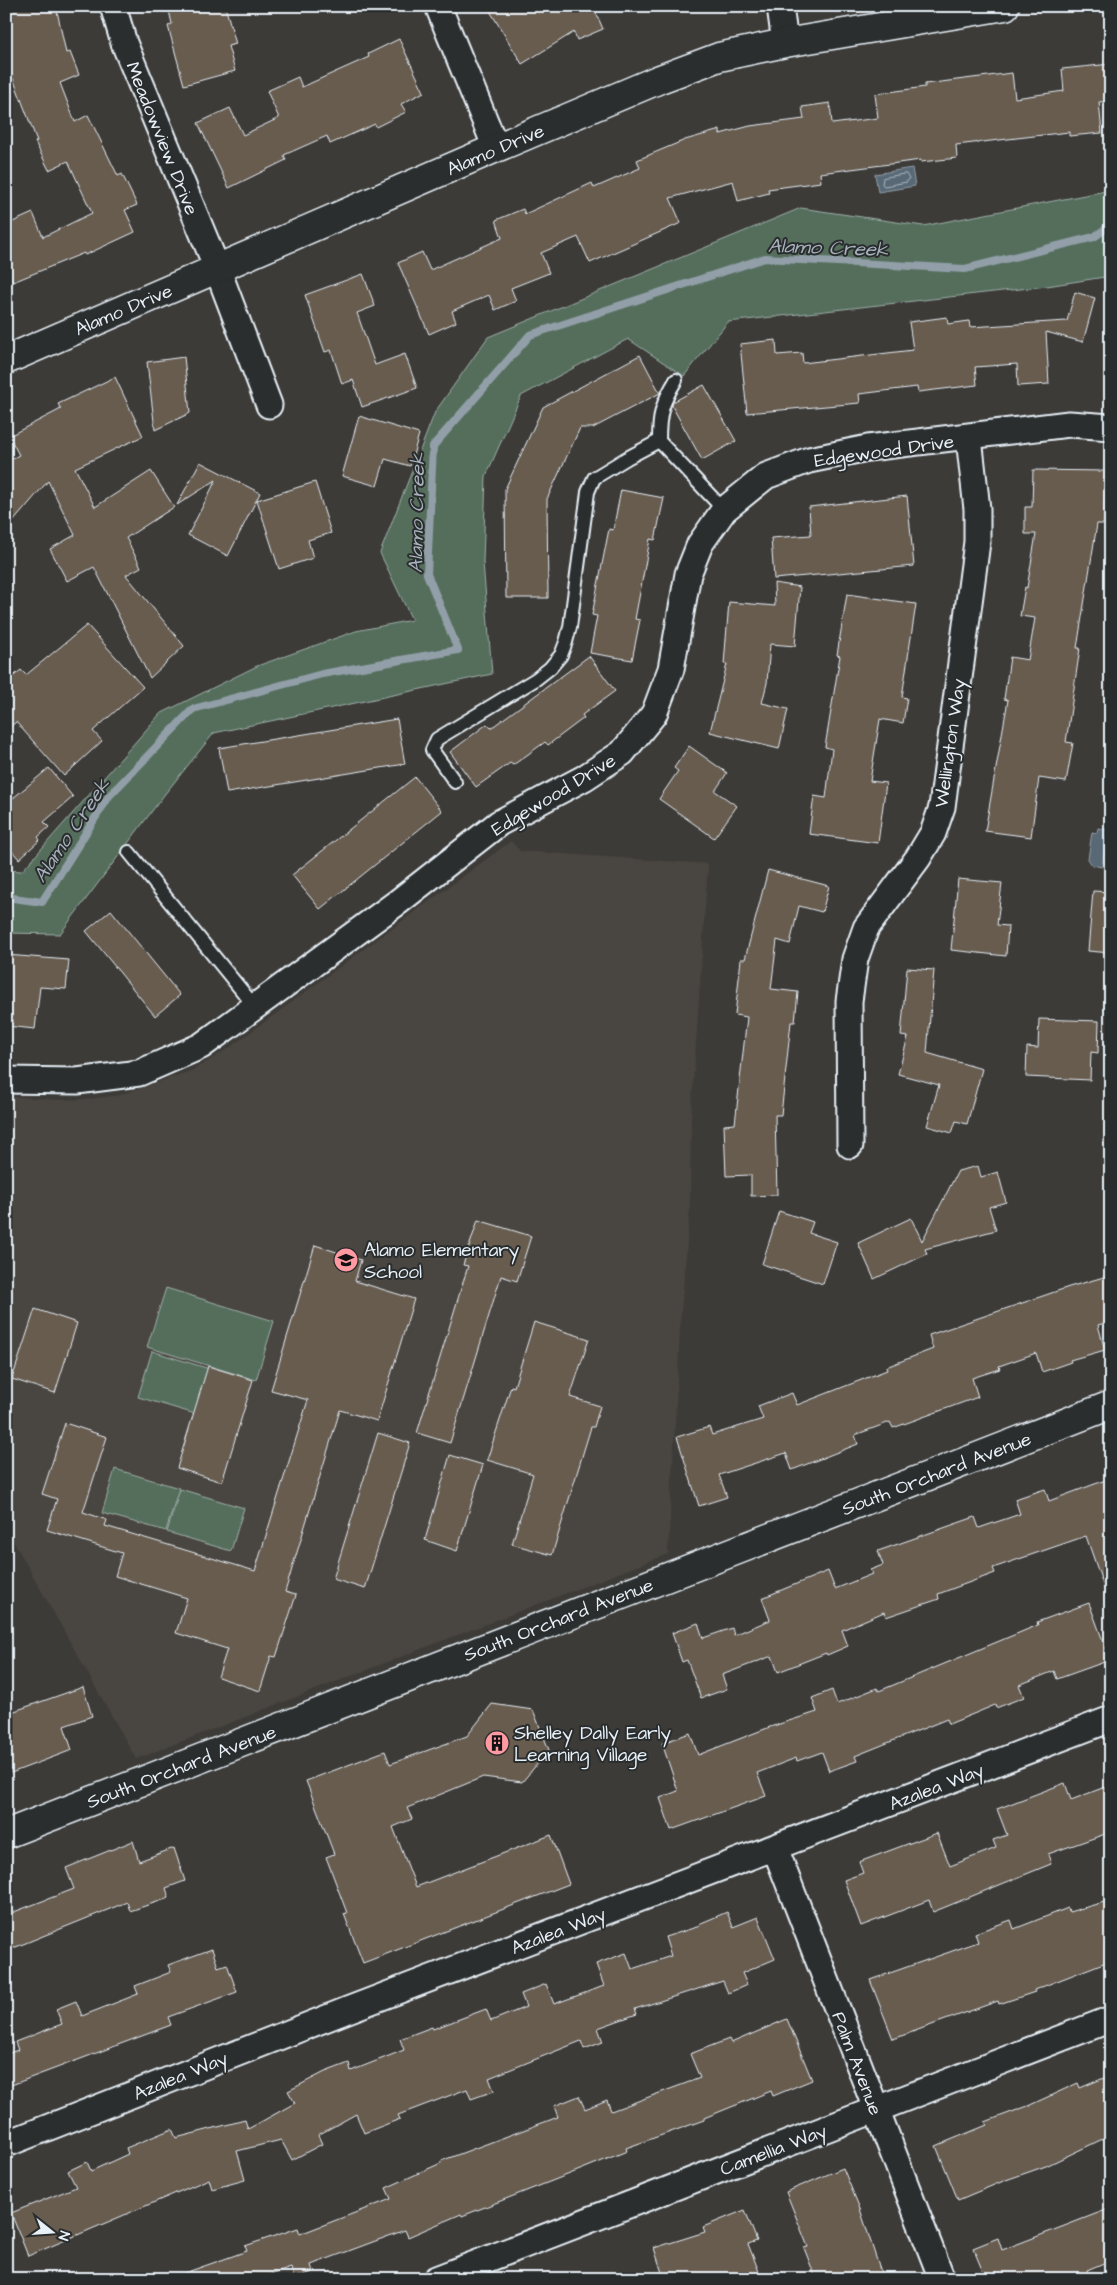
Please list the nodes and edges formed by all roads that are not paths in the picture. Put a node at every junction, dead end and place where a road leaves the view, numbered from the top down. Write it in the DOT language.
graph roads {
  1 [pos="113,6"];
  2 [pos="438,6"];
  3 [pos="780,6"];
  4 [pos="1005,6"];
  5 [pos="786,43"];
  6 [pos="496,148"];
  7 [pos="217,268"];
  8 [pos="6,360"];
  9 [pos="676,380"];
  10 [pos="269,405"];
  11 [pos="1111,427"];
  12 [pos="969,438"];
  13 [pos="659,441"];
  14 [pos="724,510"];
  15 [pos="455,782"];
  16 [pos="129,852"];
  17 [pos="256,1008"];
  18 [pos="6,1080"];
  19 [pos="850,1145"];
  20 [pos="1111,1405"];
  21 [pos="1111,1719"];
  22 [pos="6,1834"];
  23 [pos="775,1848"];
  24 [pos="1111,2018"];
  25 [pos="876,2109"];
  26 [pos="6,2144"];
  27 [pos="436,2279"];
  28 [pos="942,2279"];
  1 -- 7 [label="street, Meadowview Drive"];
  2 -- 6 [label="street"];
  3 -- 5 [label="street"];
  4 -- 5 [label="street, Alamo Drive"];
  5 -- 6 [label="street, Alamo Drive"];
  6 -- 7 [label="street, Alamo Drive"];
  7 -- 8 [label="street, Alamo Drive"];
  7 -- 10 [label="street, Meadowview Drive"];
  9 -- 13 [label="lane"];
  11 -- 12 [label="street, Edgewood Drive"];
  12 -- 14 [label="street, Edgewood Drive"];
  12 -- 19 [label="street, Wellington Way"];
  13 -- 14 [label="lane"];
  13 -- 15 [label="lane"];
  14 -- 17 [label="street, Edgewood Drive"];
  16 -- 17 [label="lane"];
  17 -- 18 [label="street, Edgewood Drive"];
  20 -- 22 [label="street, South Orchard Avenue"];
  21 -- 23 [label="street, Azalea Way"];
  23 -- 25 [label="street, Palm Avenue"];
  23 -- 26 [label="street, Azalea Way"];
  24 -- 25 [label="street, Camellia Way"];
  25 -- 27 [label="street, Camellia Way"];
  25 -- 28 [label="street, Palm Avenue"];
}
